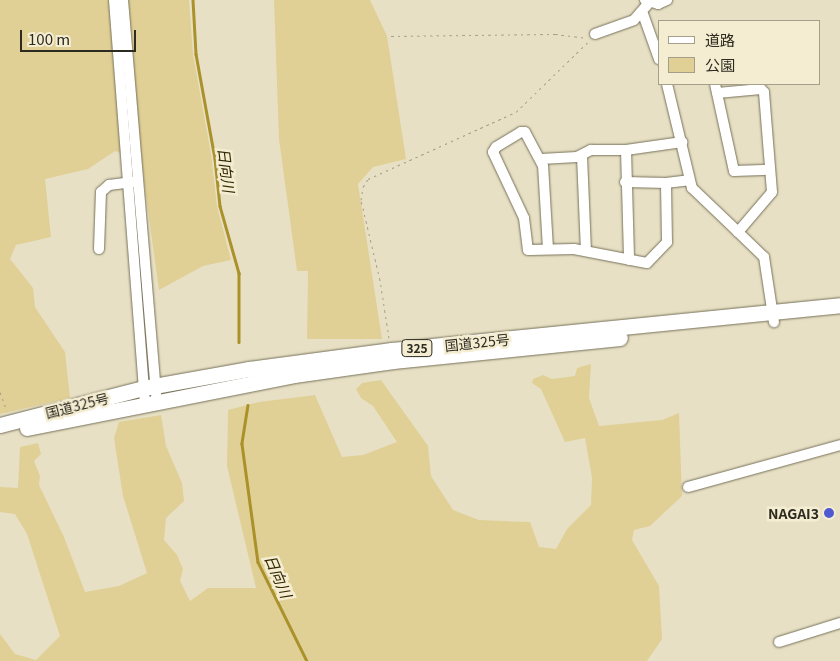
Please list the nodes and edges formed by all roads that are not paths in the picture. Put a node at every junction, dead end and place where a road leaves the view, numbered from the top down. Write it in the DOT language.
graph roads {
  1 [pos="114,0"];
  2 [pos="123,0"];
  3 [pos="667,0"];
  4 [pos="647,2"];
  5 [pos="643,14"];
  6 [pos="596,34"];
  7 [pos="658,56"];
  8 [pos="668,85"];
  9 [pos="716,89"];
  10 [pos="682,142"];
  11 [pos="626,150"];
  12 [pos="582,156"];
  13 [pos="541,160"];
  14 [pos="770,170"];
  15 [pos="689,180"];
  16 [pos="132,182"];
  17 [pos="625,182"];
  18 [pos="666,183"];
  19 [pos="738,232"];
  20 [pos="99,249"];
  21 [pos="548,250"];
  22 [pos="586,251"];
  23 [pos="629,260"];
  24 [pos="840,305"];
  25 [pos="840,315"];
  26 [pos="774,317"];
  27 [pos="149,387"];
  28 [pos="151,403"];
  29 [pos="0,425"];
  30 [pos="0,434"];
  31 [pos="840,445"];
  32 [pos="688,487"];
  33 [pos="840,623"];
  34 [pos="778,642"];
  1 -- 16 [label="street"];
  2 -- 16 [label="street"];
  3 -- 4 [label="street"];
  4 -- 5 [label="street"];
  5 -- 6 [label="street"];
  5 -- 7 [label="street"];
  8 -- 10 [label="street"];
  9 -- 14 [label="street"];
  9 -- 14 [label="street"];
  10 -- 11 [label="street"];
  10 -- 15 [label="street"];
  11 -- 12 [label="street"];
  11 -- 17 [label="street"];
  12 -- 13 [label="street"];
  12 -- 22 [label="street"];
  13 -- 21 [label="street"];
  13 -- 21 [label="street"];
  14 -- 19 [label="street"];
  15 -- 18 [label="street"];
  15 -- 19 [label="street"];
  16 -- 20 [label="street"];
  16 -- 27 [label="street"];
  17 -- 18 [label="street"];
  17 -- 23 [label="street"];
  18 -- 23 [label="street"];
  19 -- 26 [label="street"];
  21 -- 22 [label="street"];
  22 -- 23 [label="street"];
  24 -- 26 [label="highway, 国道325号 / 325"];
  25 -- 26 [label="highway, 国道325号 / 325"];
  26 -- 27 [label="highway, 国道325号 / 325"];
  26 -- 28 [label="highway, 国道325号 / 325"];
  27 -- 28 [label="street"];
  27 -- 29 [label="highway, 国道325号 / 325"];
  28 -- 30 [label="highway, 国道325号 / 325"];
  31 -- 32 [label="street"];
  33 -- 34 [label="street"];
}
